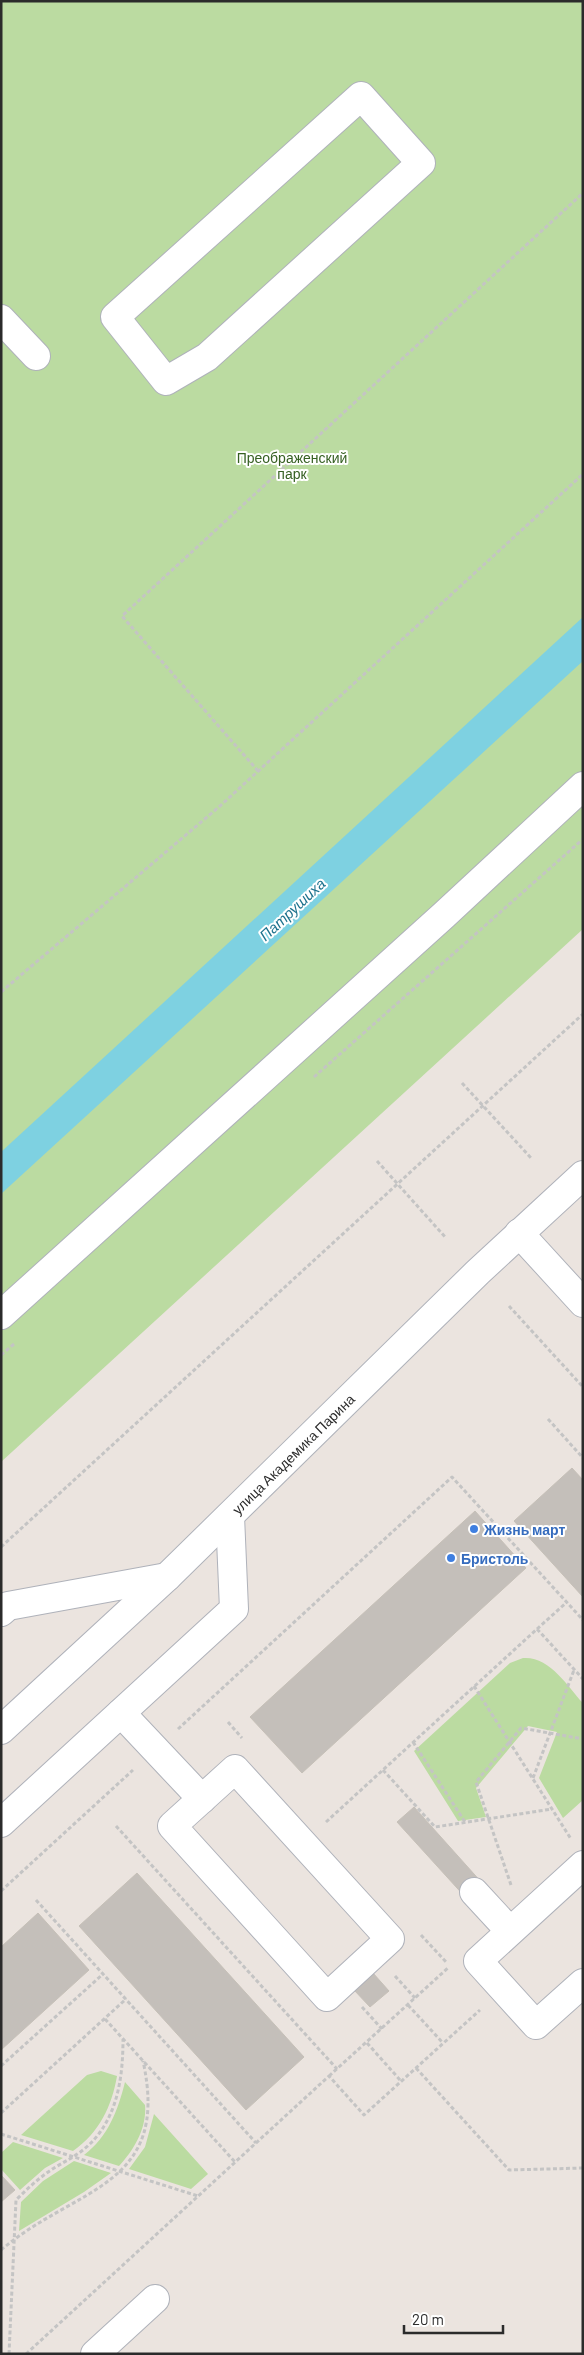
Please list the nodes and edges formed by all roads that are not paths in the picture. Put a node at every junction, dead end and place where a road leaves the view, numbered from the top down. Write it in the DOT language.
graph roads {
  1 [pos="6,335"];
  2 [pos="36,356"];
  3 [pos="152,364"];
  4 [pos="583,786"];
  5 [pos="583,1175"];
  6 [pos="519,1233"];
  7 [pos="583,1303"];
  8 [pos="1,1315"];
  9 [pos="230,1516"];
  10 [pos="167,1577"];
  11 [pos="1,1612"];
  12 [pos="121,1713"];
  13 [pos="1,1730"];
  14 [pos="202,1799"];
  15 [pos="1,1823"];
  16 [pos="578,1853"];
  17 [pos="474,1892"];
  18 [pos="510,1931"];
  19 [pos="583,1983"];
  20 [pos="155,2299"];
  21 [pos="95,2354"];
  1 -- 2 [label="street"];
  3 -- 3 [label="street"];
  4 -- 8 [label="street"];
  5 -- 6 [label="street, улица Академика Парина"];
  6 -- 7 [label="street"];
  6 -- 9 [label="street, улица Академика Парина"];
  9 -- 10 [label="street, улица Академика Парина"];
  9 -- 12 [label="street"];
  10 -- 11 [label="street"];
  10 -- 13 [label="street, улица Академика Парина"];
  12 -- 14 [label="street"];
  12 -- 15 [label="street"];
  14 -- 14 [label="street"];
  16 -- 18 [label="street"];
  17 -- 18 [label="street"];
  18 -- 19 [label="street"];
  20 -- 21 [label="street"];
}
